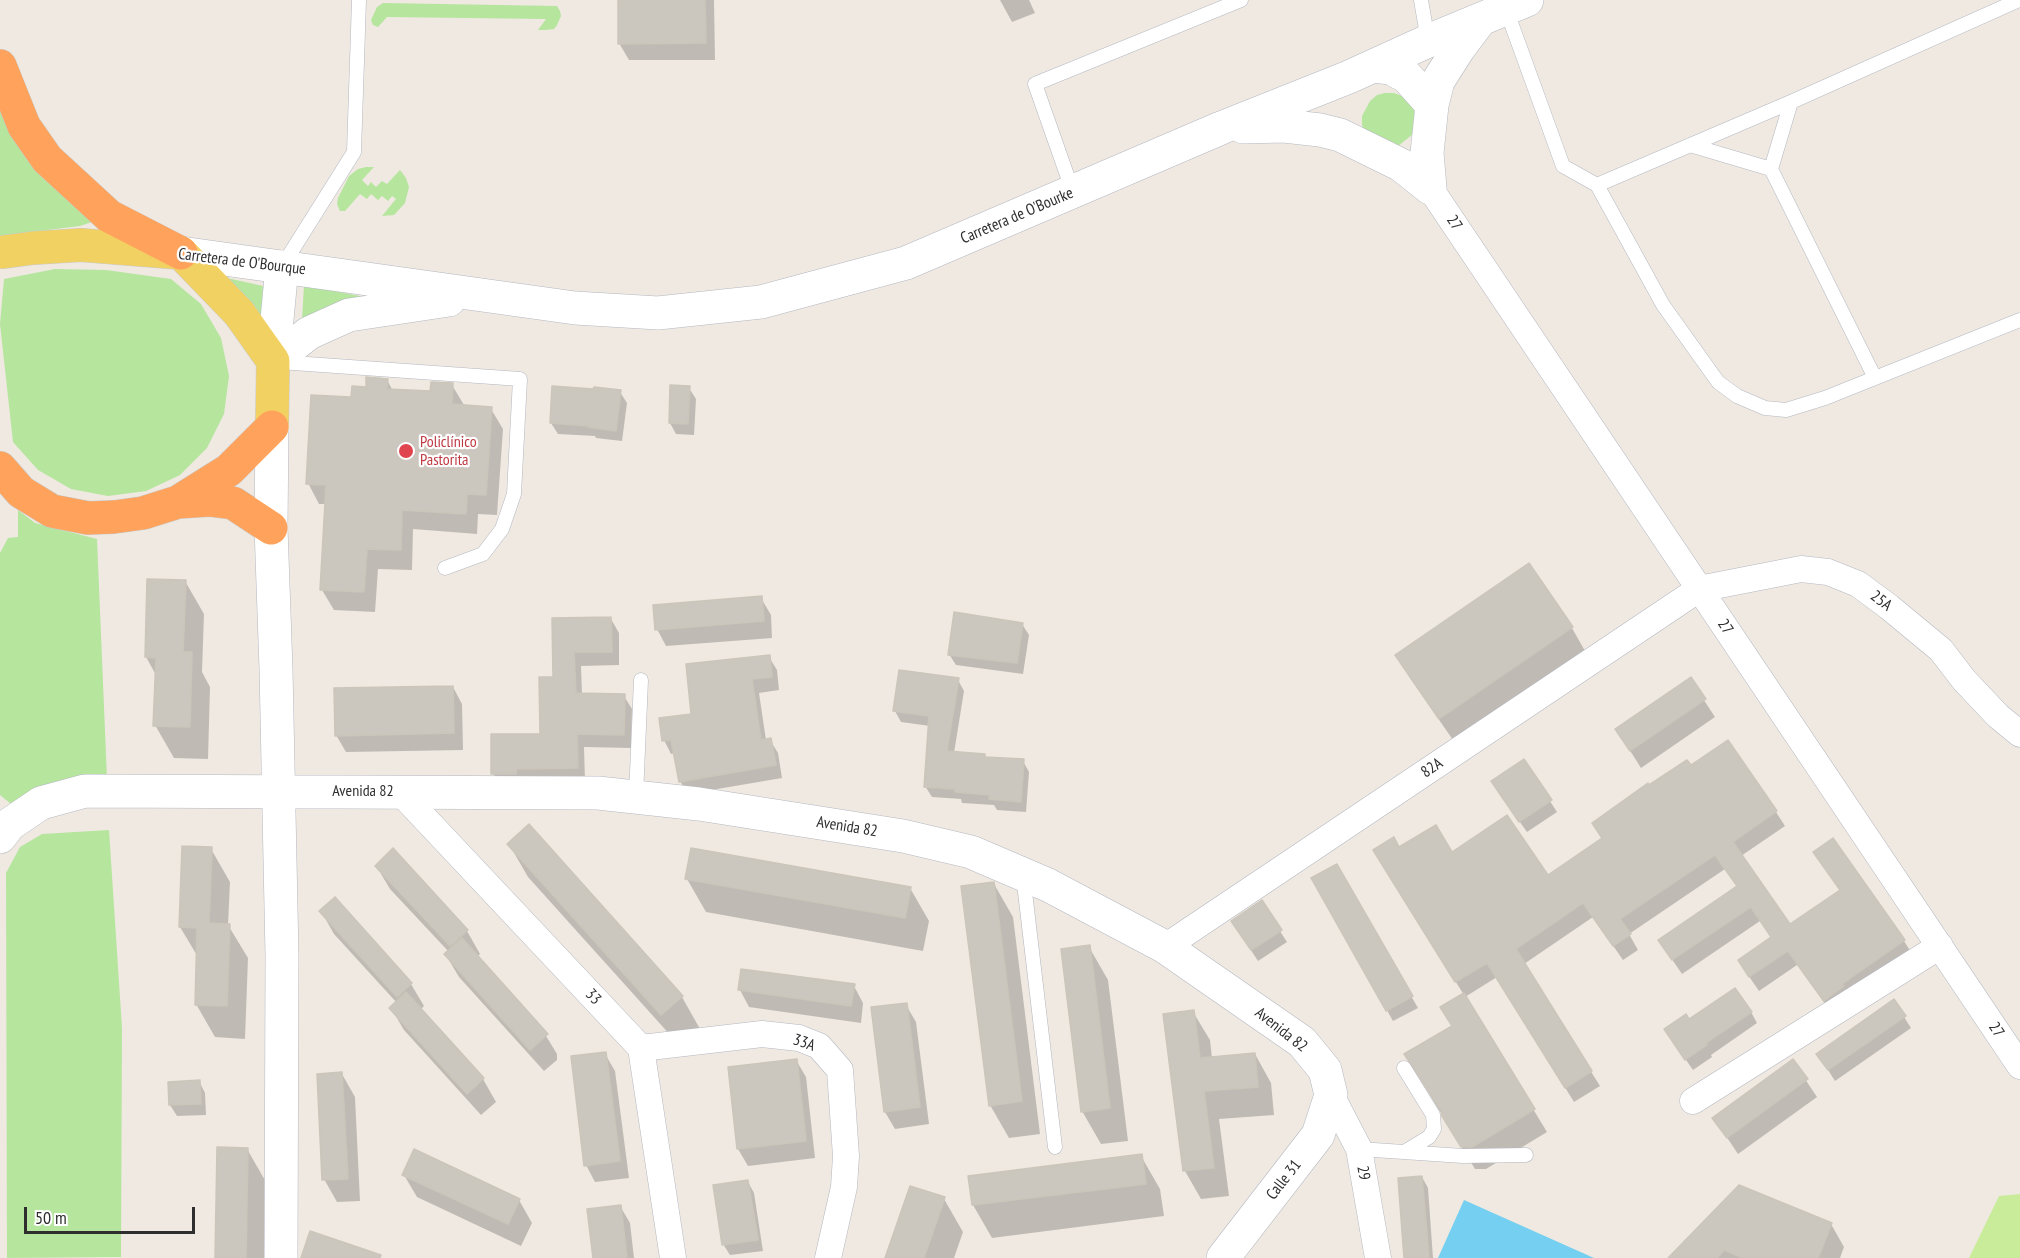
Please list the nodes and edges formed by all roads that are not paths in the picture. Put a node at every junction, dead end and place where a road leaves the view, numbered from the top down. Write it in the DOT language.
graph roads {
  1 [pos="359,0"];
  2 [pos="1241,0"];
  3 [pos="1421,0"];
  4 [pos="2019,0"];
  5 [pos="1504,9"];
  6 [pos="1428,40"];
  7 [pos="0,66"];
  8 [pos="1361,72"];
  9 [pos="1791,102"];
  10 [pos="1432,105"];
  11 [pos="1221,128"];
  12 [pos="1340,135"];
  13 [pos="1690,145"];
  14 [pos="1771,169"];
  15 [pos="1597,185"];
  16 [pos="1430,188"];
  17 [pos="1072,192"];
  18 [pos="3,252"];
  19 [pos="181,253"];
  20 [pos="282,267"];
  21 [pos="480,295"];
  22 [pos="2020,320"];
  23 [pos="273,361"];
  24 [pos="1875,378"];
  25 [pos="272,427"];
  26 [pos="0,468"];
  27 [pos="178,502"];
  28 [pos="271,528"];
  29 [pos="445,568"];
  30 [pos="1699,588"];
  31 [pos="641,680"];
  32 [pos="2020,734"];
  33 [pos="278,791"];
  34 [pos="399,791"];
  35 [pos="636,796"];
  36 [pos="0,837"];
  37 [pos="1023,874"];
  38 [pos="1165,946"];
  39 [pos="1940,946"];
  40 [pos="641,1048"];
  41 [pos="2020,1066"];
  42 [pos="1404,1068"];
  43 [pos="1331,1095"];
  44 [pos="1693,1101"];
  45 [pos="1055,1147"];
  46 [pos="1359,1149"];
  47 [pos="1406,1150"];
  48 [pos="1526,1155"];
  49 [pos="281,1258"];
  50 [pos="673,1258"];
  51 [pos="828,1258"];
  52 [pos="1223,1258"];
  53 [pos="1378,1258"];
  1 -- 20 [label="lane"];
  2 -- 17 [label="lane"];
  3 -- 6 [label="lane"];
  4 -- 9 [label="lane"];
  5 -- 6 [label="street, Carretera de O'Bourke"];
  5 -- 10 [label="street"];
  5 -- 15 [label="lane"];
  6 -- 8 [label="street, Carretera de O'Bourke"];
  7 -- 19 [label="highway"];
  8 -- 10 [label="street"];
  8 -- 11 [label="street, Carretera de O'Bourke"];
  8 -- 12 [label="street"];
  9 -- 13 [label="lane"];
  9 -- 14 [label="lane"];
  10 -- 16 [label="street"];
  11 -- 12 [label="street"];
  11 -- 17 [label="street, Carretera de O'Bourke"];
  12 -- 16 [label="street"];
  13 -- 14 [label="lane"];
  13 -- 15 [label="lane"];
  14 -- 24 [label="lane"];
  15 -- 24 [label="lane"];
  16 -- 30 [label="street, 27"];
  17 -- 21 [label="street, Carretera de O'Bourke"];
  18 -- 19 [label="main road, Carretera de O'Bourque"];
  19 -- 20 [label="street, Carretera de O'Bourque"];
  19 -- 23 [label="main road"];
  20 -- 21 [label="street, Carretera de O'Bourque"];
  20 -- 23 [label="street"];
  21 -- 23 [label="street"];
  22 -- 24 [label="lane"];
  23 -- 25 [label="main road"];
  23 -- 29 [label="lane"];
  25 -- 27 [label="highway"];
  25 -- 28 [label="street"];
  26 -- 27 [label="highway"];
  27 -- 28 [label="highway"];
  28 -- 33 [label="street"];
  30 -- 32 [label="street, 25A"];
  30 -- 38 [label="street, 82A"];
  30 -- 39 [label="street, 27"];
  31 -- 35 [label="lane"];
  33 -- 34 [label="street, Avenida 82"];
  33 -- 36 [label="street, Avenida 82"];
  33 -- 49 [label="street"];
  34 -- 35 [label="street, Avenida 82"];
  34 -- 40 [label="street, 33"];
  35 -- 37 [label="street, Avenida 82"];
  37 -- 38 [label="street, Avenida 82"];
  37 -- 45 [label="lane"];
  38 -- 43 [label="street, Avenida 82"];
  39 -- 41 [label="street, 27"];
  39 -- 44 [label="street"];
  40 -- 50 [label="street"];
  40 -- 51 [label="street, 33A"];
  42 -- 47 [label="lane"];
  43 -- 46 [label="street, 29"];
  43 -- 52 [label="street, Calle 31"];
  46 -- 47 [label="lane"];
  46 -- 53 [label="street, 29"];
  47 -- 48 [label="lane"];
}
